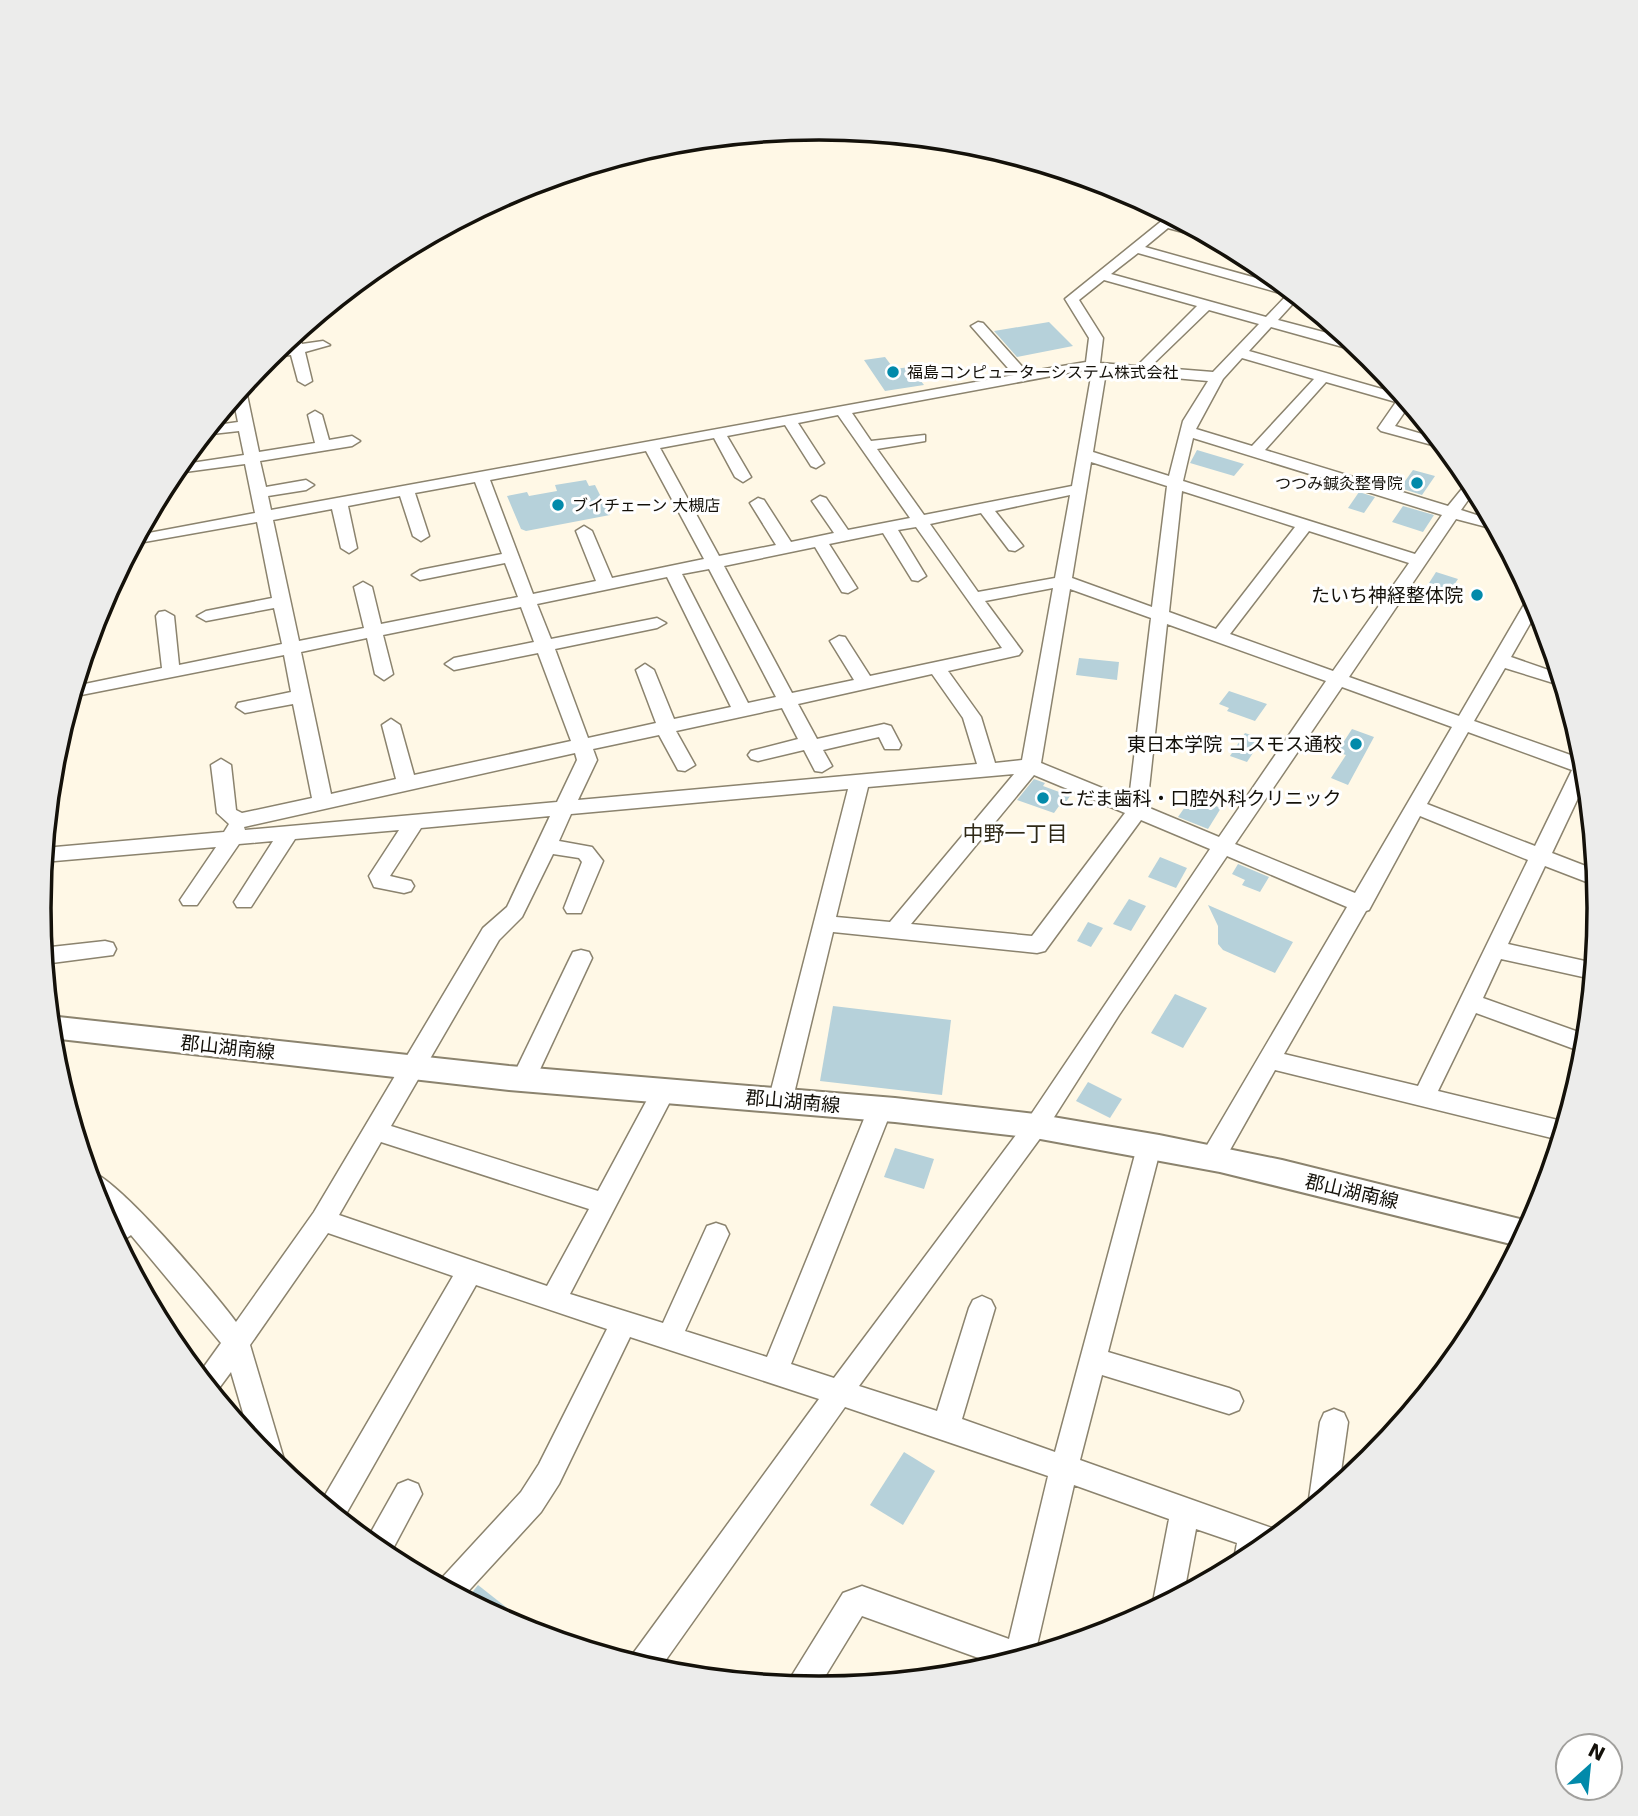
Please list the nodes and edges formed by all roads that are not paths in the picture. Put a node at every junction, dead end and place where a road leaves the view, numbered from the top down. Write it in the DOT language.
graph roads {
  1 [pos="1166,223"];
  2 [pos="1136,248"];
  3 [pos="1101,275"];
  4 [pos="1269,286"];
  5 [pos="1288,300"];
  6 [pos="1206,305"];
  7 [pos="1268,322"];
  8 [pos="978,326"];
  9 [pos="299,342"];
  10 [pos="1338,342"];
  11 [pos="323,345"];
  12 [pos="296,346"];
  13 [pos="1240,353"];
  14 [pos="1096,367"];
  15 [pos="1141,371"];
  16 [pos="1024,377"];
  17 [pos="1217,377"];
  18 [pos="1323,377"];
  19 [pos="305,381"];
  20 [pos="1393,397"];
  21 [pos="241,401"];
  22 [pos="1401,406"];
  23 [pos="842,410"];
  24 [pos="315,415"];
  25 [pos="789,420"];
  26 [pos="246,425"];
  27 [pos="219,429"];
  28 [pos="1186,430"];
  29 [pos="718,433"];
  30 [pos="920,438"];
  31 [pos="1428,440"];
  32 [pos="352,441"];
  33 [pos="651,445"];
  34 [pos="323,446"];
  35 [pos="867,446"];
  36 [pos="1256,451"];
  37 [pos="1083,454"];
  38 [pos="252,458"];
  39 [pos="816,463"];
  40 [pos="190,467"];
  41 [pos="481,476"];
  42 [pos="743,477"];
  43 [pos="1175,482"];
  44 [pos="306,485"];
  45 [pos="1078,489"];
  46 [pos="406,490"];
  47 [pos="260,493"];
  48 [pos="1465,493"];
  49 [pos="820,500"];
  50 [pos="339,503"];
  51 [pos="758,503"];
  52 [pos="985,508"];
  53 [pos="1452,513"];
  54 [pos="265,516"];
  55 [pos="920,522"];
  56 [pos="1483,522"];
  57 [pos="1306,524"];
  58 [pos="888,528"];
  59 [pos="584,531"];
  60 [pos="421,536"];
  61 [pos="844,536"];
  62 [pos="146,538"];
  63 [pos="819,541"];
  64 [pos="1015,546"];
  65 [pos="349,548"];
  66 [pos="786,548"];
  67 [pos="511,557"];
  68 [pos="715,561"];
  69 [pos="1419,561"];
  70 [pos="672,570"];
  71 [pos="420,575"];
  72 [pos="918,576"];
  73 [pos="1064,581"];
  74 [pos="606,584"];
  75 [pos="363,587"];
  76 [pos="848,588"];
  77 [pos="974,598"];
  78 [pos="527,600"];
  79 [pos="283,601"];
  80 [pos="1528,612"];
  81 [pos="1158,613"];
  82 [pos="206,616"];
  83 [pos="165,617"];
  84 [pos="657,623"];
  85 [pos="374,631"];
  86 [pos="1220,636"];
  87 [pos="839,641"];
  88 [pos="545,646"];
  89 [pos="293,648"];
  90 [pos="1501,660"];
  91 [pos="454,664"];
  92 [pos="937,668"];
  93 [pos="645,670"];
  94 [pos="171,672"];
  95 [pos="384,674"];
  96 [pos="1551,677"];
  97 [pos="1336,678"];
  98 [pos="865,683"];
  99 [pos="83,690"];
  100 [pos="302,696"];
  101 [pos="785,700"];
  102 [pos="245,707"];
  103 [pos="742,710"];
  104 [pos="1464,724"];
  105 [pos="391,725"];
  106 [pos="665,727"];
  107 [pos="810,745"];
  108 [pos="892,745"];
  109 [pos="584,746"];
  110 [pos="758,755"];
  111 [pos="1573,762"];
  112 [pos="221,765"];
  113 [pos="685,765"];
  114 [pos="821,766"];
  115 [pos="1031,766"];
  116 [pos="988,770"];
  117 [pos="859,783"];
  118 [pos="1576,783"];
  119 [pos="407,784"];
  120 [pos="323,802"];
  121 [pos="1414,806"];
  122 [pos="566,807"];
  123 [pos="1137,811"];
  124 [pos="415,821"];
  125 [pos="236,829"];
  126 [pos="289,832"];
  127 [pos="547,846"];
  128 [pos="1224,846"];
  129 [pos="52,854"];
  130 [pos="1538,857"];
  131 [pos="1586,875"];
  132 [pos="404,886"];
  133 [pos="190,900"];
  134 [pos="244,902"];
  135 [pos="1362,905"];
  136 [pos="574,908"];
  137 [pos="822,923"];
  138 [pos="897,931"];
  139 [pos="105,949"];
  140 [pos="1494,949"];
  141 [pos="52,955"];
  142 [pos="581,958"];
  143 [pos="1585,969"];
  144 [pos="1469,1002"];
  145 [pos="61,1028"];
  146 [pos="1575,1040"];
  147 [pos="1269,1060"];
  148 [pos="415,1068"];
  149 [pos="524,1079"];
  150 [pos="663,1092"];
  151 [pos="1424,1097"];
  152 [pos="781,1098"];
  153 [pos="880,1109"];
  154 [pos="1036,1126"];
  155 [pos="1554,1129"];
  156 [pos="377,1131"];
  157 [pos="1149,1147"];
  158 [pos="1212,1159"];
  159 [pos="604,1203"];
  160 [pos="323,1220"];
  161 [pos="122,1227"];
  162 [pos="1516,1231"];
  163 [pos="716,1234"];
  164 [pos="470,1271"];
  165 [pos="553,1300"];
  166 [pos="982,1308"];
  167 [pos="624,1322"];
  168 [pos="670,1336"];
  169 [pos="237,1345"];
  170 [pos="1093,1360"];
  171 [pos="775,1370"];
  172 [pos="212,1378"];
  173 [pos="839,1393"];
  174 [pos="1229,1401"];
  175 [pos="1334,1422"];
  176 [pos="946,1427"];
  177 [pos="264,1439"];
  178 [pos="1064,1470"];
  179 [pos="1325,1487"];
  180 [pos="408,1494"];
  181 [pos="335,1505"];
  182 [pos="1185,1511"];
  183 [pos="383,1540"];
  184 [pos="1252,1542"];
  185 [pos="455,1584"];
  186 [pos="1170,1591"];
  187 [pos="1021,1649"];
  188 [pos="1003,1653"];
  189 [pos="650,1657"];
  190 [pos="808,1676"];
  1 -- 2 [label="street"];
  2 -- 3 [label="street"];
  2 -- 4 [label="street"];
  3 -- 6 [label="street"];
  3 -- 14 [label="street"];
  5 -- 7 [label="street"];
  6 -- 7 [label="street"];
  6 -- 15 [label="street"];
  7 -- 10 [label="street"];
  7 -- 13 [label="street"];
  8 -- 16 [label="street"];
  9 -- 11 [label="street"];
  12 -- 19 [label="street"];
  13 -- 17 [label="street"];
  13 -- 18 [label="street"];
  14 -- 15 [label="street"];
  14 -- 16 [label="street"];
  14 -- 37 [label="street"];
  15 -- 17 [label="street"];
  16 -- 23 [label="street"];
  17 -- 28 [label="street"];
  18 -- 20 [label="street"];
  18 -- 36 [label="street"];
  21 -- 26 [label="street"];
  22 -- 31 [label="street"];
  23 -- 25 [label="street"];
  23 -- 35 [label="street"];
  24 -- 34 [label="street"];
  25 -- 29 [label="street"];
  25 -- 39 [label="street"];
  26 -- 27 [label="street"];
  26 -- 38 [label="street"];
  28 -- 36 [label="street"];
  28 -- 43 [label="street"];
  29 -- 33 [label="street"];
  29 -- 42 [label="street"];
  30 -- 35 [label="street"];
  32 -- 34 [label="street"];
  33 -- 41 [label="street"];
  33 -- 68 [label="street"];
  34 -- 38 [label="street"];
  35 -- 55 [label="street"];
  36 -- 53 [label="street"];
  37 -- 43 [label="street"];
  37 -- 45 [label="street"];
  38 -- 40 [label="street"];
  38 -- 47 [label="street"];
  41 -- 46 [label="street"];
  41 -- 67 [label="street"];
  43 -- 57 [label="street"];
  43 -- 81 [label="street"];
  44 -- 47 [label="street"];
  45 -- 52 [label="street"];
  45 -- 73 [label="street"];
  46 -- 50 [label="street"];
  46 -- 60 [label="street"];
  47 -- 54 [label="street"];
  48 -- 53 [label="street"];
  49 -- 61 [label="street"];
  50 -- 54 [label="street"];
  50 -- 65 [label="street"];
  51 -- 66 [label="street"];
  52 -- 55 [label="street"];
  52 -- 64 [label="street"];
  53 -- 56 [label="street"];
  53 -- 69 [label="street"];
  54 -- 62 [label="street"];
  54 -- 79 [label="street"];
  55 -- 58 [label="street"];
  55 -- 77 [label="street"];
  57 -- 69 [label="street"];
  57 -- 86 [label="street"];
  58 -- 61 [label="street"];
  58 -- 72 [label="street"];
  59 -- 74 [label="street"];
  61 -- 63 [label="street"];
  63 -- 66 [label="street"];
  63 -- 76 [label="street"];
  66 -- 68 [label="street"];
  67 -- 71 [label="street"];
  67 -- 78 [label="street"];
  68 -- 70 [label="street"];
  68 -- 101 [label="street"];
  69 -- 97 [label="street"];
  70 -- 74 [label="street"];
  70 -- 103 [label="street"];
  73 -- 77 [label="street"];
  73 -- 81 [label="street"];
  73 -- 115 [label="street"];
  74 -- 78 [label="street"];
  75 -- 85 [label="street"];
  77 -- 92 [label="street"];
  78 -- 85 [label="street"];
  78 -- 88 [label="street"];
  79 -- 82 [label="street"];
  79 -- 89 [label="street"];
  80 -- 90 [label="street"];
  81 -- 86 [label="street"];
  81 -- 123 [label="street"];
  83 -- 94 [label="street"];
  84 -- 88 [label="street"];
  85 -- 89 [label="street"];
  85 -- 95 [label="street"];
  86 -- 97 [label="street"];
  87 -- 98 [label="street"];
  88 -- 91 [label="street"];
  88 -- 109 [label="street"];
  89 -- 94 [label="street"];
  89 -- 100 [label="street"];
  90 -- 96 [label="street"];
  90 -- 104 [label="street"];
  92 -- 98 [label="street"];
  92 -- 116 [label="street"];
  93 -- 106 [label="street"];
  94 -- 99 [label="street"];
  97 -- 104 [label="street"];
  97 -- 128 [label="street"];
  98 -- 101 [label="street"];
  100 -- 102 [label="street"];
  100 -- 120 [label="street"];
  101 -- 103 [label="street"];
  101 -- 107 [label="street"];
  103 -- 106 [label="street"];
  104 -- 111 [label="street"];
  104 -- 121 [label="street"];
  105 -- 119 [label="street"];
  106 -- 109 [label="street"];
  106 -- 113 [label="street"];
  107 -- 108 [label="street"];
  107 -- 110 [label="street"];
  107 -- 114 [label="street"];
  109 -- 119 [label="street"];
  109 -- 122 [label="street"];
  112 -- 125 [label="street"];
  115 -- 116 [label="street"];
  115 -- 123 [label="street"];
  115 -- 138 [label="street"];
  116 -- 117 [label="street"];
  117 -- 122 [label="street"];
  117 -- 137 [label="street"];
  118 -- 130 [label="street"];
  119 -- 120 [label="street"];
  120 -- 125 [label="street"];
  121 -- 130 [label="street"];
  121 -- 135 [label="street"];
  122 -- 124 [label="street"];
  122 -- 127 [label="street"];
  123 -- 128 [label="street"];
  123 -- 138 [label="street"];
  124 -- 126 [label="street"];
  124 -- 132 [label="street"];
  125 -- 126 [label="street"];
  125 -- 129 [label="street"];
  125 -- 133 [label="street"];
  126 -- 134 [label="street"];
  127 -- 136 [label="street"];
  127 -- 148 [label="street"];
  128 -- 135 [label="street"];
  128 -- 154 [label="street"];
  130 -- 131 [label="street"];
  130 -- 140 [label="street"];
  135 -- 147 [label="street"];
  137 -- 138 [label="street"];
  137 -- 152 [label="street"];
  139 -- 141 [label="street"];
  140 -- 143 [label="street"];
  140 -- 144 [label="street"];
  142 -- 149 [label="street"];
  144 -- 146 [label="street"];
  144 -- 151 [label="street"];
  145 -- 148 [label="main road, 郡山湖南線"];
  147 -- 151 [label="street"];
  147 -- 158 [label="street"];
  148 -- 149 [label="main road, 郡山湖南線"];
  148 -- 156 [label="street"];
  149 -- 150 [label="main road, 郡山湖南線"];
  150 -- 152 [label="main road, 郡山湖南線"];
  150 -- 159 [label="street"];
  151 -- 155 [label="street"];
  152 -- 153 [label="main road, 郡山湖南線"];
  153 -- 154 [label="main road, 郡山湖南線"];
  153 -- 171 [label="street"];
  154 -- 157 [label="main road, 郡山湖南線"];
  154 -- 173 [label="street"];
  156 -- 159 [label="street"];
  156 -- 160 [label="street"];
  157 -- 158 [label="main road, 郡山湖南線"];
  157 -- 170 [label="street"];
  158 -- 162 [label="main road, 郡山湖南線"];
  159 -- 165 [label="street"];
  160 -- 164 [label="street"];
  160 -- 169 [label="street"];
  161 -- 169 [label="street"];
  163 -- 168 [label="street"];
  164 -- 165 [label="street"];
  164 -- 181 [label="street"];
  165 -- 167 [label="street"];
  166 -- 176 [label="street"];
  167 -- 168 [label="street"];
  167 -- 185 [label="street"];
  168 -- 171 [label="street"];
  169 -- 172 [label="street"];
  169 -- 177 [label="street"];
  170 -- 174 [label="street"];
  170 -- 178 [label="street"];
  171 -- 173 [label="street"];
  173 -- 176 [label="street"];
  173 -- 189 [label="street"];
  175 -- 179 [label="street"];
  176 -- 178 [label="street"];
  178 -- 182 [label="street"];
  178 -- 187 [label="street"];
  180 -- 183 [label="street"];
  182 -- 184 [label="street"];
  182 -- 186 [label="street"];
  188 -- 190 [label="street"];
}
